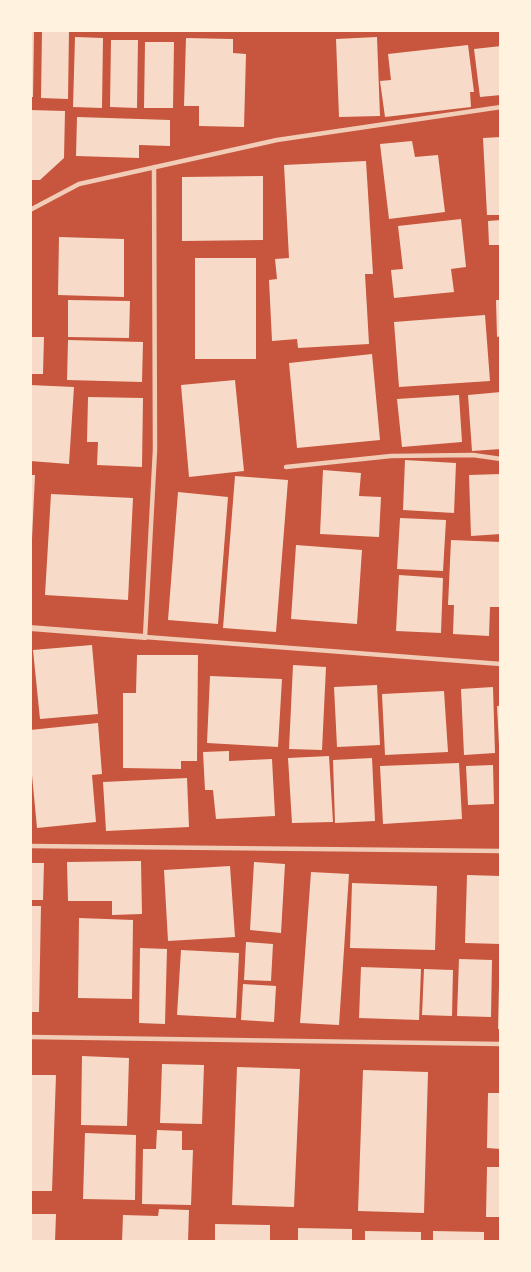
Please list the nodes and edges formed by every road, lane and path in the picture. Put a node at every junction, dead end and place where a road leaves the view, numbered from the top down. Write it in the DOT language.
graph roads {
  1 [pos="501,107"];
  2 [pos="154,167"];
  3 [pos="30,210"];
  4 [pos="501,459"];
  5 [pos="286,467"];
  6 [pos="30,628"];
  7 [pos="145,637"];
  8 [pos="501,664"];
  9 [pos="30,846"];
  10 [pos="501,851"];
  11 [pos="30,1037"];
  12 [pos="501,1044"];
  1 -- 2 [label="lane"];
  2 -- 3 [label="lane"];
  2 -- 7 [label="lane"];
  4 -- 5 [label="lane"];
  6 -- 7 [label="street"];
  7 -- 8 [label="lane"];
  9 -- 10 [label="lane"];
  11 -- 12 [label="lane"];
}
